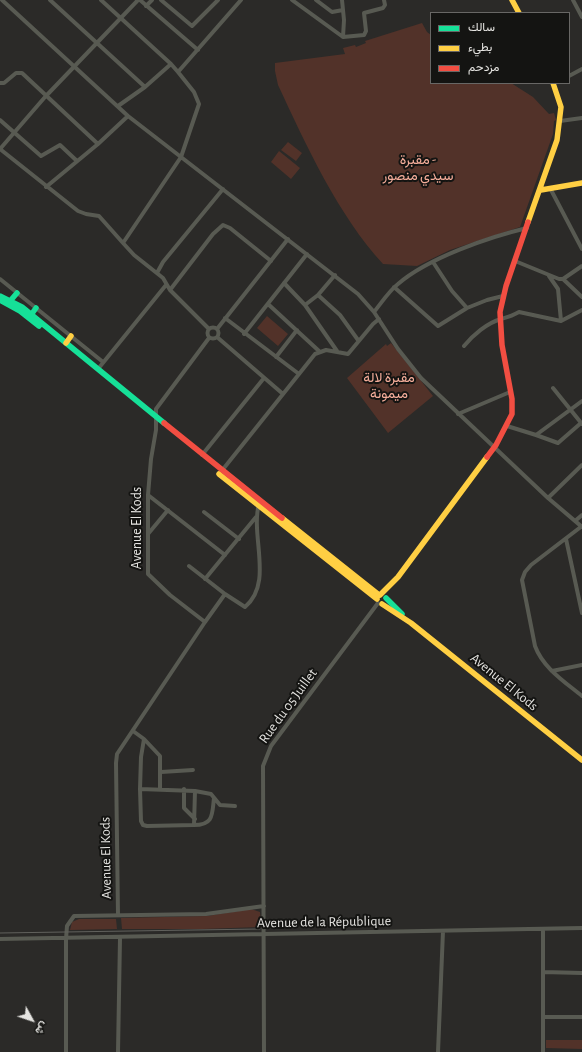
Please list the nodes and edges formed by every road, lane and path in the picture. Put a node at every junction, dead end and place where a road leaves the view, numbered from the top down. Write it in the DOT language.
graph roads {
  1 [pos="2,0"];
  2 [pos="50,0"];
  3 [pos="101,0"];
  4 [pos="139,0"];
  5 [pos="152,0"];
  6 [pos="161,0"];
  7 [pos="218,0"];
  8 [pos="240,0"];
  9 [pos="292,0"];
  10 [pos="316,0"];
  11 [pos="342,0"];
  12 [pos="384,0"];
  13 [pos="512,0"];
  14 [pos="573,0"];
  15 [pos="146,6"];
  16 [pos="343,10"];
  17 [pos="518,12"];
  18 [pos="582,17"];
  19 [pos="121,18"];
  20 [pos="343,37"];
  21 [pos="96,44"];
  22 [pos="198,50"];
  23 [pos="171,64"];
  24 [pos="74,67"];
  25 [pos="582,69"];
  26 [pos="178,72"];
  27 [pos="570,75"];
  28 [pos="0,83"];
  29 [pos="554,84"];
  30 [pos="145,88"];
  31 [pos="45,97"];
  32 [pos="118,106"];
  33 [pos="128,116"];
  34 [pos="582,118"];
  35 [pos="0,120"];
  36 [pos="560,121"];
  37 [pos="14,132"];
  38 [pos="98,144"];
  39 [pos="0,149"];
  40 [pos="181,157"];
  41 [pos="77,161"];
  42 [pos="582,183"];
  43 [pos="46,187"];
  44 [pos="550,188"];
  45 [pos="223,189"];
  46 [pos="541,190"];
  47 [pos="527,228"];
  48 [pos="288,239"];
  49 [pos="123,243"];
  50 [pos="582,250"];
  51 [pos="307,254"];
  52 [pos="271,261"];
  53 [pos="515,261"];
  54 [pos="433,262"];
  55 [pos="582,266"];
  56 [pos="157,273"];
  57 [pos="335,276"];
  58 [pos="549,276"];
  59 [pos="0,279"];
  60 [pos="563,279"];
  61 [pos="284,284"];
  62 [pos="166,285"];
  63 [pos="394,287"];
  64 [pos="170,290"];
  65 [pos="17,293"];
  66 [pos="318,295"];
  67 [pos="0,296"];
  68 [pos="503,296"];
  69 [pos="582,298"];
  70 [pos="0,300"];
  71 [pos="11,300"];
  72 [pos="268,304"];
  73 [pos="305,305"];
  74 [pos="36,308"];
  75 [pos="467,308"];
  76 [pos="582,310"];
  77 [pos="374,312"];
  78 [pos="31,315"];
  79 [pos="225,318"];
  80 [pos="379,319"];
  81 [pos="500,319"];
  82 [pos="560,321"];
  83 [pos="209,329"];
  84 [pos="217,329"];
  85 [pos="297,330"];
  86 [pos="244,334"];
  87 [pos="71,336"];
  88 [pos="209,338"];
  89 [pos="217,338"];
  90 [pos="358,340"];
  91 [pos="66,343"];
  92 [pos="464,346"];
  93 [pos="319,351"];
  94 [pos="337,351"];
  95 [pos="276,357"];
  96 [pos="103,362"];
  97 [pos="98,369"];
  98 [pos="299,374"];
  99 [pos="264,378"];
  100 [pos="553,388"];
  101 [pos="510,392"];
  102 [pos="283,394"];
  103 [pos="582,401"];
  104 [pos="570,409"];
  105 [pos="458,414"];
  106 [pos="156,418"];
  107 [pos="581,424"];
  108 [pos="507,426"];
  109 [pos="536,435"];
  110 [pos="494,448"];
  111 [pos="202,455"];
  112 [pos="582,465"];
  113 [pos="220,473"];
  114 [pos="148,495"];
  115 [pos="548,498"];
  116 [pos="259,503"];
  117 [pos="168,510"];
  118 [pos="204,512"];
  119 [pos="582,515"];
  120 [pos="256,517"];
  121 [pos="575,521"];
  122 [pos="582,527"];
  123 [pos="148,534"];
  124 [pos="566,539"];
  125 [pos="239,540"];
  126 [pos="225,555"];
  127 [pos="189,566"];
  128 [pos="205,579"];
  129 [pos="225,594"];
  130 [pos="381,599"];
  131 [pos="582,611"];
  132 [pos="205,622"];
  133 [pos="582,665"];
  134 [pos="552,671"];
  135 [pos="582,696"];
  136 [pos="133,731"];
  137 [pos="144,739"];
  138 [pos="582,760"];
  139 [pos="193,770"];
  140 [pos="161,772"];
  141 [pos="140,789"];
  142 [pos="160,789"];
  143 [pos="184,790"];
  144 [pos="195,791"];
  145 [pos="214,798"];
  146 [pos="235,806"];
  147 [pos="195,819"];
  148 [pos="194,825"];
  149 [pos="264,906"];
  150 [pos="118,915"];
  151 [pos="582,928"];
  152 [pos="543,929"];
  153 [pos="443,931"];
  154 [pos="264,935"];
  155 [pos="120,938"];
  156 [pos="0,939"];
  157 [pos="66,939"];
  158 [pos="543,972"];
  159 [pos="582,973"];
  160 [pos="543,1017"];
  161 [pos="582,1017"];
  162 [pos="66,1052"];
  163 [pos="118,1052"];
  164 [pos="264,1052"];
  165 [pos="438,1052"];
  166 [pos="543,1052"];
  1 -- 24 [label="street"];
  2 -- 21 [label="street"];
  3 -- 19 [label="street"];
  4 -- 15 [label="street"];
  4 -- 19 [label="street"];
  5 -- 15 [label="street"];
  6 -- 7 [label="street"];
  8 -- 22 [label="street"];
  9 -- 20 [label="street"];
  10 -- 16 [label="street"];
  11 -- 16 [label="street"];
  12 -- 20 [label="street"];
  13 -- 17 [label="main road"];
  14 -- 18 [label="street"];
  15 -- 22 [label="street"];
  16 -- 20 [label="street"];
  19 -- 21 [label="street"];
  19 -- 23 [label="street"];
  21 -- 24 [label="street"];
  21 -- 30 [label="street"];
  22 -- 26 [label="street"];
  23 -- 26 [label="street"];
  23 -- 30 [label="street"];
  24 -- 31 [label="street"];
  24 -- 32 [label="street"];
  25 -- 27 [label="street"];
  26 -- 40 [label="street"];
  28 -- 31 [label="street"];
  29 -- 36 [label="main road"];
  30 -- 32 [label="street"];
  31 -- 37 [label="street"];
  31 -- 38 [label="street"];
  32 -- 33 [label="street"];
  33 -- 38 [label="street"];
  33 -- 40 [label="street"];
  34 -- 36 [label="street"];
  35 -- 37 [label="street"];
  36 -- 46 [label="main road"];
  37 -- 39 [label="street"];
  37 -- 41 [label="street"];
  38 -- 41 [label="street"];
  39 -- 43 [label="street"];
  40 -- 45 [label="street"];
  40 -- 49 [label="street"];
  41 -- 43 [label="street"];
  42 -- 44 [label="main road"];
  43 -- 49 [label="street"];
  44 -- 46 [label="main road"];
  44 -- 50 [label="street"];
  45 -- 48 [label="street"];
  45 -- 56 [label="street"];
  46 -- 47 [label="main road"];
  47 -- 53 [label="main road"];
  47 -- 54 [label="street"];
  48 -- 51 [label="street"];
  48 -- 52 [label="street"];
  49 -- 56 [label="street"];
  51 -- 57 [label="street"];
  51 -- 61 [label="street"];
  52 -- 64 [label="street"];
  52 -- 79 [label="street"];
  53 -- 58 [label="street"];
  53 -- 68 [label="main road"];
  54 -- 63 [label="street"];
  54 -- 75 [label="street"];
  55 -- 60 [label="street"];
  56 -- 62 [label="street"];
  57 -- 66 [label="street"];
  57 -- 77 [label="street"];
  58 -- 60 [label="street"];
  58 -- 82 [label="street"];
  59 -- 65 [label="street"];
  60 -- 69 [label="street"];
  61 -- 72 [label="street"];
  61 -- 73 [label="street"];
  62 -- 64 [label="street"];
  62 -- 96 [label="street"];
  63 -- 75 [label="street"];
  63 -- 77 [label="street"];
  64 -- 83 [label="street"];
  65 -- 71 [label="main road"];
  65 -- 74 [label="street"];
  66 -- 73 [label="street"];
  66 -- 90 [label="street"];
  67 -- 71 [label="main road"];
  68 -- 75 [label="street"];
  68 -- 81 [label="main road"];
  70 -- 106 [label="main road"];
  71 -- 78 [label="main road"];
  72 -- 85 [label="street"];
  72 -- 86 [label="street"];
  73 -- 94 [label="street"];
  74 -- 78 [label="main road"];
  74 -- 87 [label="street"];
  76 -- 82 [label="street"];
  77 -- 80 [label="street"];
  78 -- 91 [label="main road"];
  79 -- 84 [label="street"];
  79 -- 86 [label="street"];
  80 -- 90 [label="street"];
  80 -- 105 [label="street"];
  81 -- 82 [label="street"];
  81 -- 92 [label="street"];
  81 -- 101 [label="main road"];
  83 -- 84 [label="street"];
  83 -- 88 [label="street"];
  84 -- 89 [label="street"];
  85 -- 93 [label="street"];
  85 -- 95 [label="street"];
  86 -- 95 [label="street"];
  87 -- 91 [label="main road"];
  87 -- 96 [label="street"];
  88 -- 89 [label="street"];
  88 -- 106 [label="street"];
  89 -- 99 [label="street"];
  90 -- 94 [label="street"];
  91 -- 97 [label="main road"];
  93 -- 94 [label="street"];
  93 -- 98 [label="street"];
  95 -- 98 [label="street"];
  96 -- 97 [label="street"];
  97 -- 106 [label="main road"];
  98 -- 102 [label="street"];
  99 -- 102 [label="street"];
  99 -- 111 [label="street"];
  100 -- 104 [label="street"];
  101 -- 105 [label="street"];
  101 -- 108 [label="main road"];
  102 -- 113 [label="street"];
  103 -- 104 [label="street"];
  104 -- 107 [label="street"];
  104 -- 109 [label="street"];
  105 -- 110 [label="street"];
  106 -- 111 [label="main road, Avenue El Kods"];
  106 -- 113 [label="main road, Avenue El Kods"];
  106 -- 114 [label="street, Avenue El Kods"];
  107 -- 109 [label="street"];
  108 -- 109 [label="street"];
  108 -- 110 [label="main road"];
  110 -- 115 [label="street"];
  110 -- 130 [label="main road"];
  111 -- 113 [label="main road, Avenue El Kods"];
  112 -- 115 [label="street"];
  113 -- 116 [label="main road, Avenue El Kods"];
  114 -- 117 [label="street"];
  114 -- 123 [label="street, Avenue El Kods"];
  115 -- 121 [label="street"];
  116 -- 120 [label="street"];
  116 -- 130 [label="main road, Avenue El Kods"];
  117 -- 123 [label="street"];
  117 -- 126 [label="street"];
  118 -- 125 [label="street"];
  119 -- 121 [label="street"];
  120 -- 125 [label="street"];
  120 -- 129 [label="street"];
  121 -- 122 [label="street"];
  122 -- 124 [label="street"];
  123 -- 132 [label="street, Avenue El Kods"];
  124 -- 131 [label="street"];
  124 -- 134 [label="street"];
  125 -- 126 [label="street"];
  126 -- 128 [label="street"];
  127 -- 128 [label="street"];
  128 -- 129 [label="street"];
  129 -- 132 [label="street"];
  130 -- 138 [label="main road, Avenue El Kods"];
  130 -- 149 [label="street, Rue du 05 Juillet"];
  132 -- 136 [label="street, Avenue El Kods"];
  133 -- 134 [label="street"];
  134 -- 135 [label="street"];
  136 -- 137 [label="street"];
  136 -- 150 [label="street, Avenue El Kods"];
  137 -- 140 [label="street"];
  137 -- 141 [label="street"];
  139 -- 140 [label="street"];
  140 -- 142 [label="street"];
  141 -- 142 [label="street"];
  141 -- 148 [label="street"];
  142 -- 143 [label="street"];
  143 -- 144 [label="street"];
  143 -- 147 [label="street"];
  144 -- 145 [label="street"];
  144 -- 147 [label="street"];
  145 -- 146 [label="street"];
  145 -- 148 [label="street"];
  147 -- 148 [label="street"];
  149 -- 150 [label="street"];
  149 -- 154 [label="street, Rue du 05 Juillet"];
  150 -- 157 [label="street"];
  151 -- 152 [label="street, Avenue de la République"];
  152 -- 153 [label="street, Avenue de la République"];
  152 -- 158 [label="street"];
  153 -- 154 [label="street, Avenue de la République"];
  153 -- 165 [label="street"];
  154 -- 155 [label="street, Avenue de la République"];
  154 -- 164 [label="street, Rue du 05 Juillet"];
  155 -- 157 [label="street, Avenue de la République"];
  155 -- 163 [label="street"];
  156 -- 157 [label="street, Avenue de la République"];
  157 -- 162 [label="street"];
  158 -- 159 [label="street"];
  158 -- 160 [label="street"];
  160 -- 161 [label="street"];
  160 -- 166 [label="street"];
}
